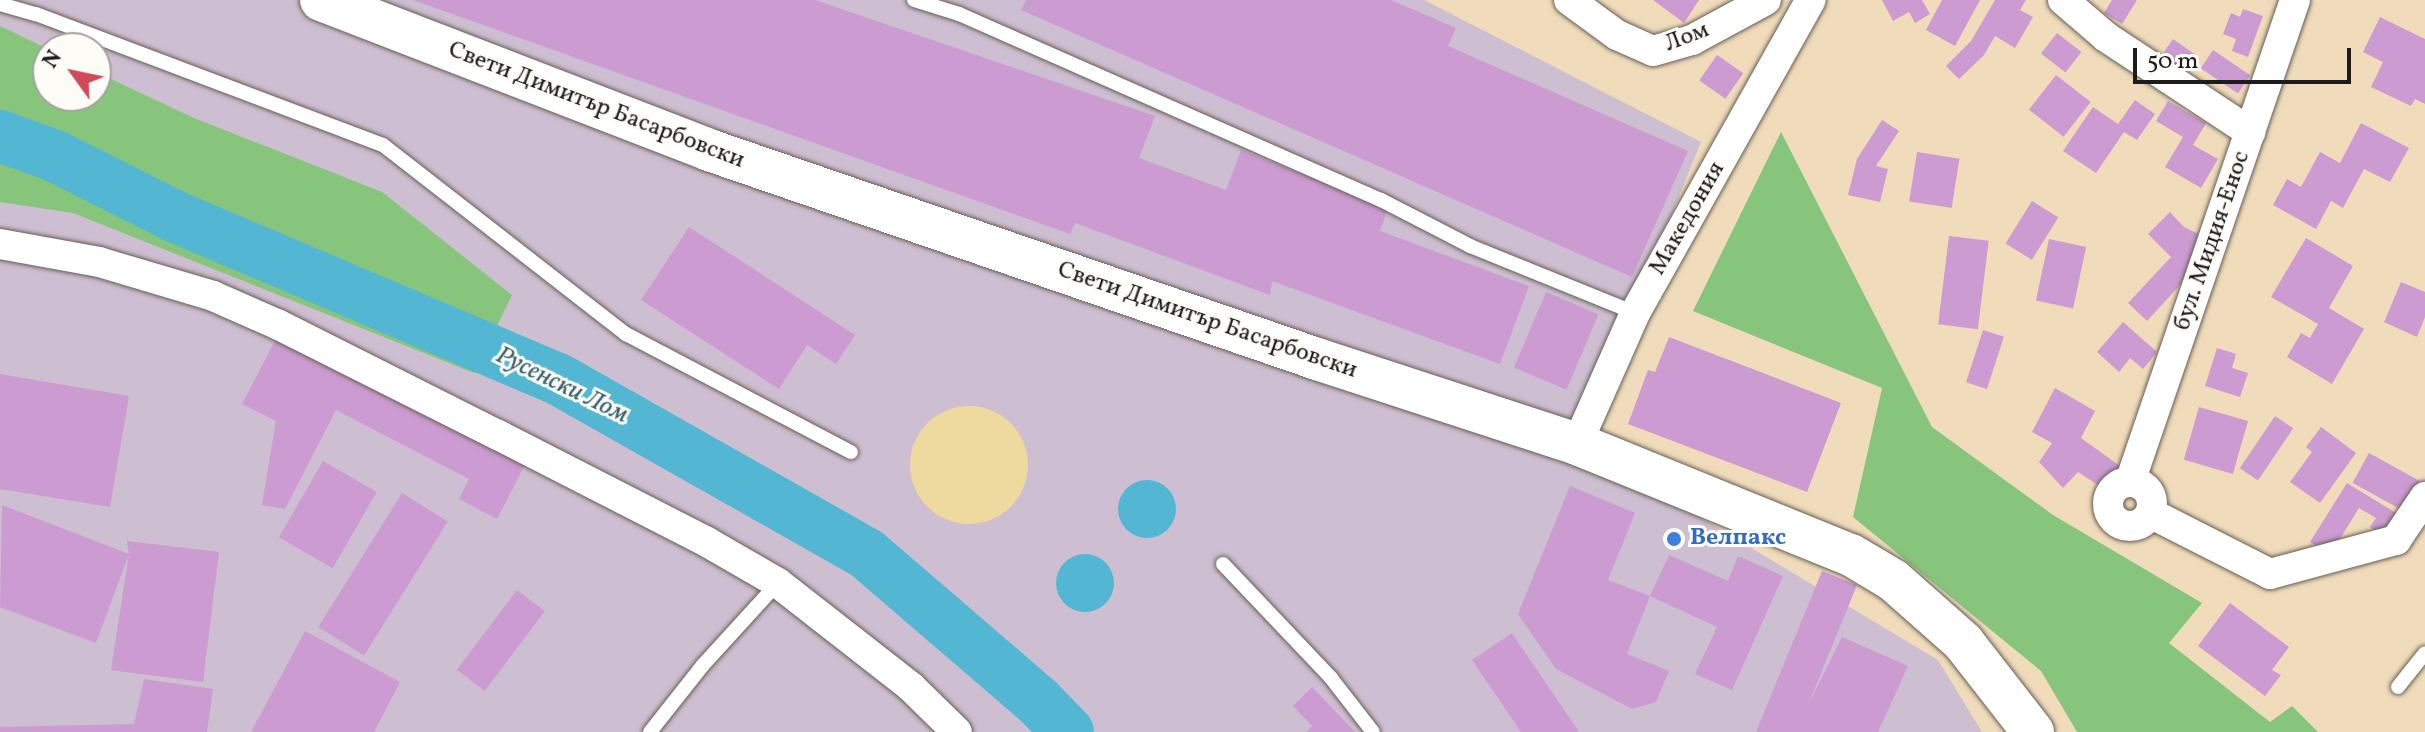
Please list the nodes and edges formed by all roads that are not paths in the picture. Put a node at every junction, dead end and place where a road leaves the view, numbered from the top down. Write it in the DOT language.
graph roads {
  1 [pos="321,0"];
  2 [pos="914,0"];
  3 [pos="1569,0"];
  4 [pos="1766,0"];
  5 [pos="1811,0"];
  6 [pos="2063,0"];
  7 [pos="2295,0"];
  8 [pos="0,4"];
  9 [pos="960,7"];
  10 [pos="2250,132"];
  11 [pos="0,244"];
  12 [pos="1635,313"];
  13 [pos="1577,444"];
  14 [pos="851,452"];
  15 [pos="2425,497"];
  16 [pos="1223,564"];
  17 [pos="778,583"];
  18 [pos="2425,653"];
  19 [pos="2398,687"];
  20 [pos="650,732"];
  21 [pos="957,732"];
  22 [pos="1373,732"];
  23 [pos="2032,732"];
  1 -- 13 [label="street, Свети Димитър Басарбовски"];
  2 -- 9 [label="lane"];
  3 -- 4 [label="street, Лом"];
  5 -- 12 [label="street, Македония"];
  6 -- 10 [label="street"];
  7 -- 10 [label="street, бул. Мидия-Енос"];
  8 -- 14 [label="lane"];
  9 -- 12 [label="lane"];
  10 -- 15 [label="street, бул. Мидия-Енос"];
  11 -- 17 [label="street"];
  12 -- 13 [label="street, Македония"];
  13 -- 23 [label="street, Свети Димитър Басарбовски"];
  16 -- 22 [label="lane"];
  17 -- 20 [label="lane"];
  17 -- 21 [label="street"];
  18 -- 19 [label="lane"];
}
